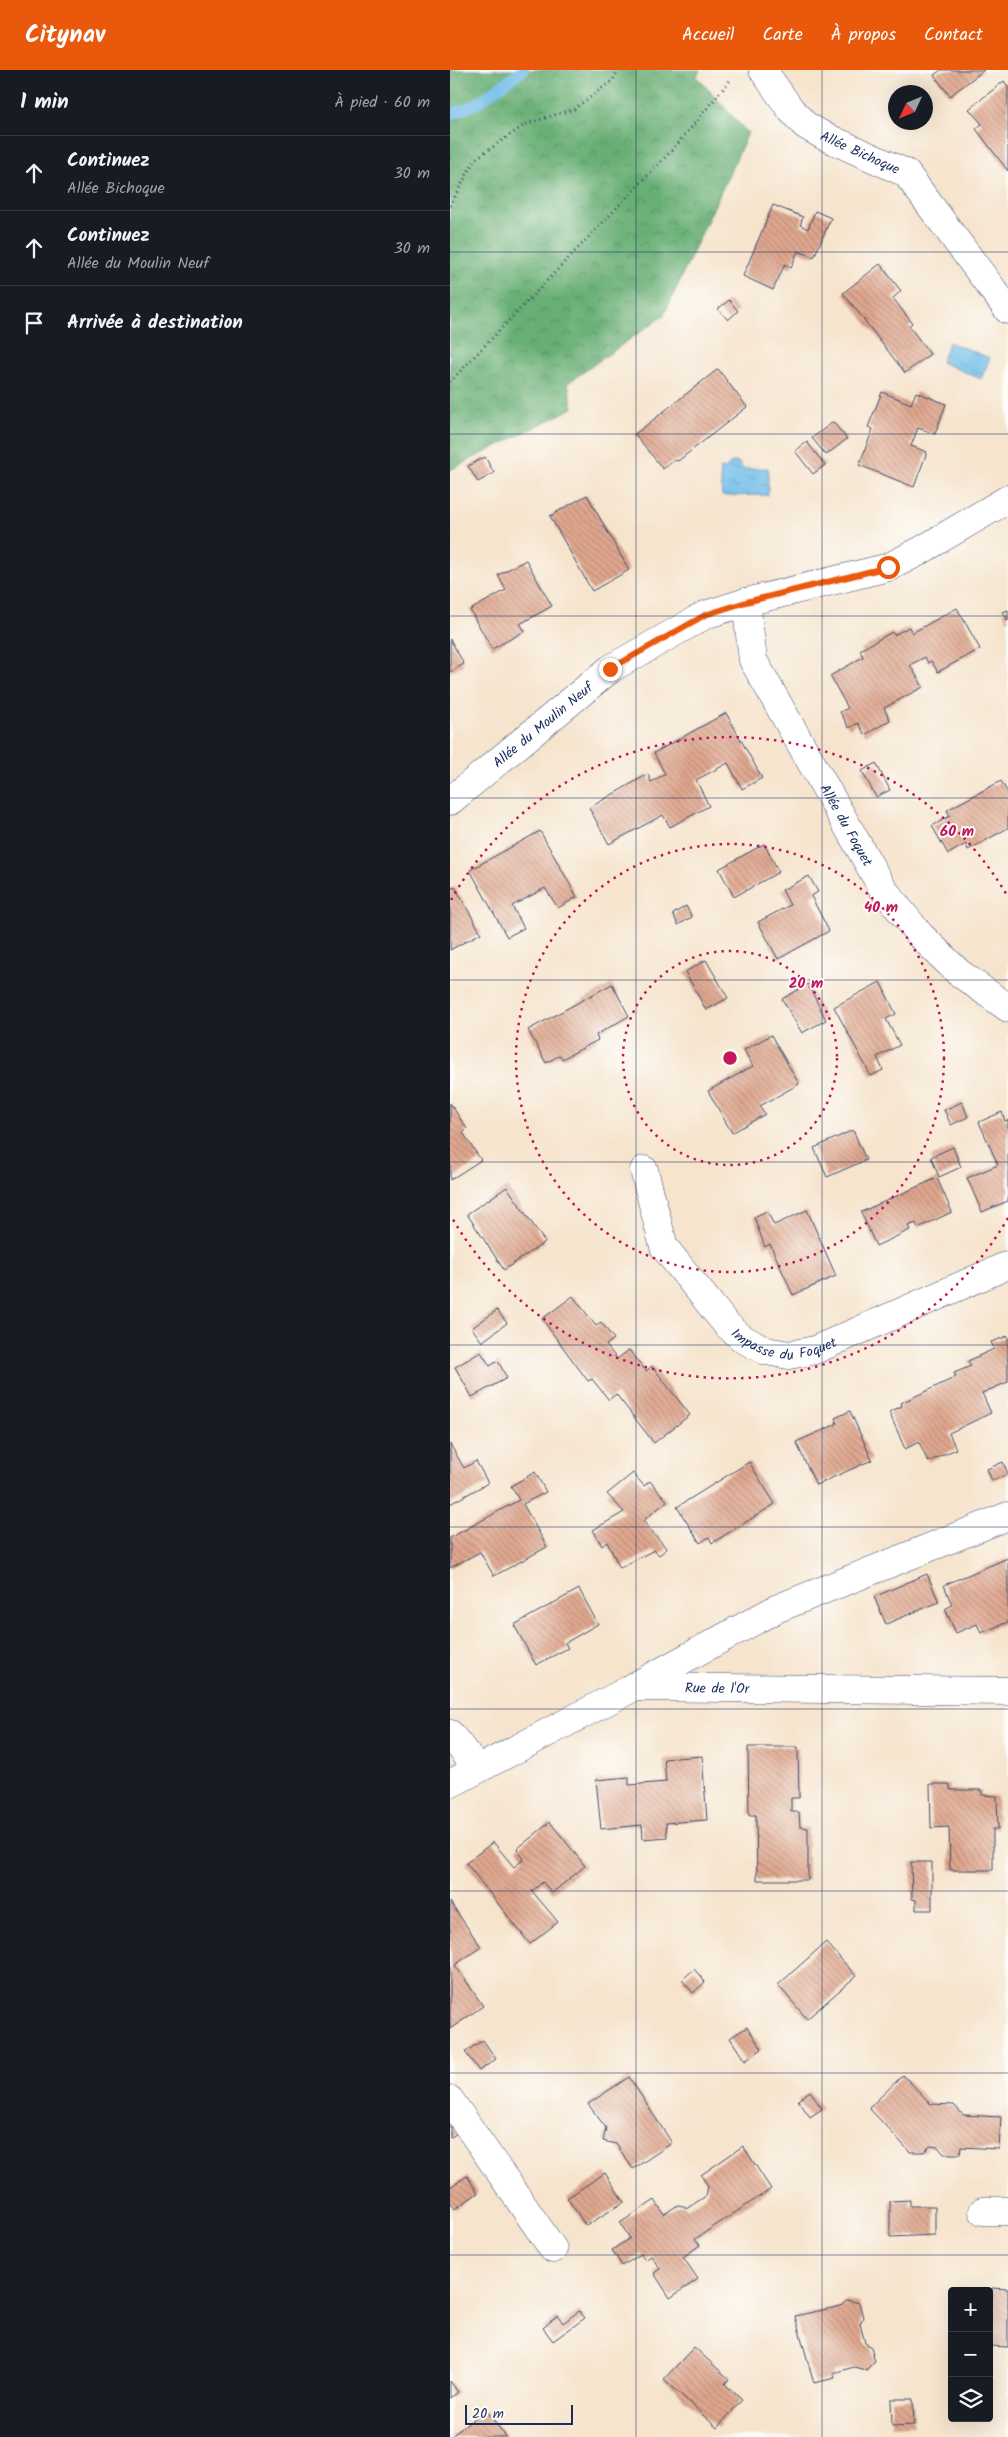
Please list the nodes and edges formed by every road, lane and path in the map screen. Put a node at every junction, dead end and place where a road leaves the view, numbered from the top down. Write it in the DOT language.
graph roads {
  1 [pos="618,70"];
  2 [pos="763,70"];
  3 [pos="733,77"];
  4 [pos="450,206"];
  5 [pos="1008,310"];
  6 [pos="450,382"];
  7 [pos="1008,500"];
  8 [pos="746,602"];
  9 [pos="450,801"];
  10 [pos="1008,1008"];
  11 [pos="644,1170"];
  12 [pos="1008,1266"];
  13 [pos="1008,1516"];
  14 [pos="634,1687"];
  15 [pos="1008,1691"];
  16 [pos="450,1734"];
  17 [pos="477,1768"];
  18 [pos="450,1784"];
  19 [pos="450,2100"];
  20 [pos="553,2249"];
  1 -- 4 [label="path"];
  2 -- 5 [label="street, Allée Bichoque"];
  3 -- 6 [label="path"];
  7 -- 8 [label="street"];
  8 -- 9 [label="street, Allée du Moulin Neuf"];
  8 -- 10 [label="street, Allée du Foquet"];
  11 -- 12 [label="street, Impasse du Foquet"];
  13 -- 14 [label="street"];
  14 -- 15 [label="street, Rue de l'Or"];
  14 -- 17 [label="street, Rue de l'Or"];
  16 -- 17 [label="street"];
  17 -- 18 [label="street, Rue de l'Or"];
  19 -- 20 [label="street"];
}
